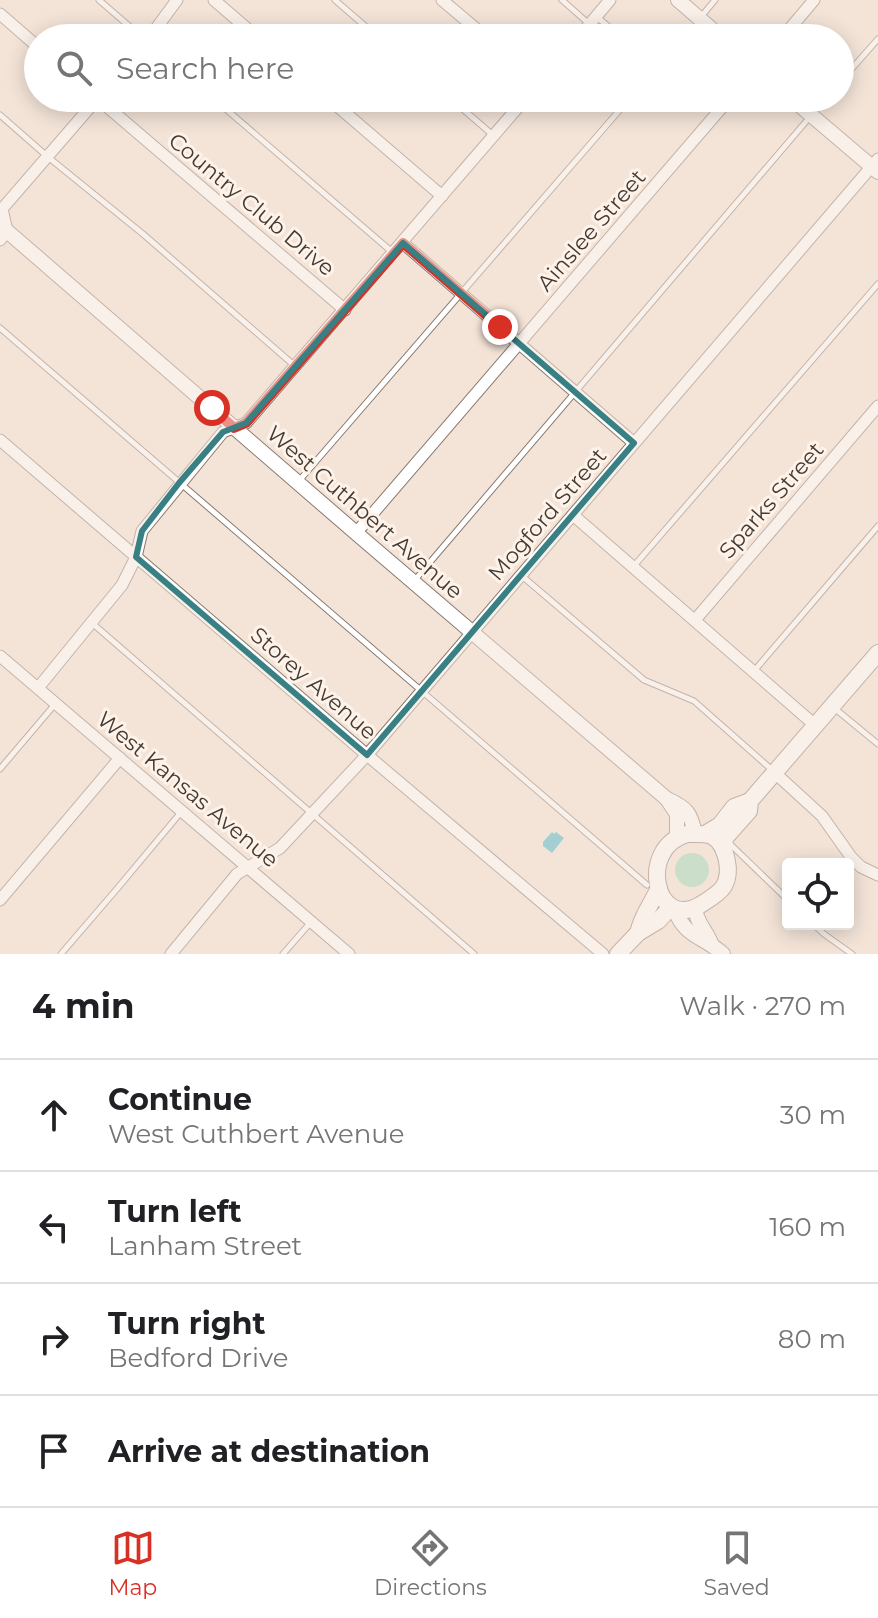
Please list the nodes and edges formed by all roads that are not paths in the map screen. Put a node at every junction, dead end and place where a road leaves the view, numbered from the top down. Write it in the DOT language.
graph roads {
  1 [pos="99,0"];
  2 [pos="177,0"];
  3 [pos="214,0"];
  4 [pos="335,0"];
  5 [pos="442,0"];
  6 [pos="562,0"];
  7 [pos="610,0"];
  8 [pos="678,0"];
  9 [pos="715,0"];
  10 [pos="814,0"];
  11 [pos="0,14"];
  12 [pos="700,19"];
  13 [pos="593,20"];
  14 [pos="129,24"];
  15 [pos="157,24"];
  16 [pos="242,24"];
  17 [pos="363,24"];
  18 [pos="470,24"];
  19 [pos="590,24"];
  20 [pos="599,24"];
  21 [pos="706,24"];
  22 [pos="794,24"];
  23 [pos="24,35"];
  24 [pos="878,39"];
  25 [pos="854,66"];
  26 [pos="86,112"];
  27 [pos="114,112"];
  28 [pos="229,112"];
  29 [pos="344,112"];
  30 [pos="466,112"];
  31 [pos="514,112"];
  32 [pos="618,112"];
  33 [pos="718,112"];
  34 [pos="807,112"];
  35 [pos="814,112"];
  36 [pos="0,115"];
  37 [pos="811,115"];
  38 [pos="494,136"];
  39 [pos="48,157"];
  40 [pos="876,166"];
  41 [pos="442,196"];
  42 [pos="2,232"];
  43 [pos="403,243"];
  44 [pos="394,253"];
  45 [pos="878,284"];
  46 [pos="461,293"];
  47 [pos="345,310"];
  48 [pos="0,328"];
  49 [pos="519,343"];
  50 [pos="296,367"];
  51 [pos="575,392"];
  52 [pos="878,406"];
  53 [pos="234,428"];
  54 [pos="0,440"];
  55 [pos="634,443"];
  56 [pos="179,483"];
  57 [pos="297,483"];
  58 [pos="573,515"];
  59 [pos="878,526"];
  60 [pos="356,533"];
  61 [pos="136,557"];
  62 [pos="633,567"];
  63 [pos="521,575"];
  64 [pos="413,582"];
  65 [pos="695,620"];
  66 [pos="92,623"];
  67 [pos="472,633"];
  68 [pos="878,653"];
  69 [pos="0,656"];
  70 [pos="753,671"];
  71 [pos="38,688"];
  72 [pos="421,691"];
  73 [pos="56,703"];
  74 [pos="832,706"];
  75 [pos="816,726"];
  76 [pos="878,744"];
  77 [pos="367,755"];
  78 [pos="120,758"];
  79 [pos="0,769"];
  80 [pos="775,773"];
  81 [pos="667,799"];
  82 [pos="750,801"];
  83 [pos="182,811"];
  84 [pos="312,814"];
  85 [pos="700,834"];
  86 [pos="677,837"];
  87 [pos="727,848"];
  88 [pos="249,867"];
  89 [pos="878,875"];
  90 [pos="653,887"];
  91 [pos="782,895"];
  92 [pos="0,900"];
  93 [pos="672,907"];
  94 [pos="695,908"];
  95 [pos="311,921"];
  96 [pos="820,930"];
  97 [pos="638,933"];
  98 [pos="711,943"];
  99 [pos="61,954"];
  100 [pos="171,954"];
  101 [pos="283,954"];
  102 [pos="349,954"];
  103 [pos="474,954"];
  104 [pos="603,954"];
  105 [pos="618,954"];
  106 [pos="723,954"];
  107 [pos="852,954"];
  1 -- 14 [label="lane"];
  2 -- 15 [label="street"];
  3 -- 16 [label="street"];
  4 -- 17 [label="lane"];
  5 -- 18 [label="street"];
  6 -- 13 [label="lane"];
  7 -- 13 [label="street"];
  8 -- 12 [label="street"];
  9 -- 12 [label="lane"];
  10 -- 22 [label="street"];
  11 -- 23 [label="street"];
  12 -- 21 [label="street"];
  13 -- 19 [label="street"];
  13 -- 20 [label="lane"];
  24 -- 25 [label="lane"];
  26 -- 39 [label="street"];
  27 -- 47 [label="street, Country Club Drive"];
  28 -- 44 [label="lane"];
  29 -- 41 [label="street"];
  30 -- 38 [label="lane"];
  31 -- 38 [label="street"];
  32 -- 46 [label="lane"];
  33 -- 49 [label="street, Ainslee Street"];
  34 -- 37 [label="street"];
  35 -- 37 [label="lane"];
  36 -- 39 [label="lane"];
  37 -- 40 [label="street"];
  37 -- 51 [label="lane"];
  38 -- 41 [label="street"];
  39 -- 42 [label="street"];
  39 -- 50 [label="lane"];
  40 -- 55 [label="street, Mogford Street"];
  41 -- 43 [label="street"];
  42 -- 53 [label="street, West Cuthbert Avenue"];
  43 -- 44 [label="street"];
  43 -- 46 [label="street"];
  44 -- 47 [label="street"];
  45 -- 62 [label="lane"];
  46 -- 49 [label="street"];
  46 -- 57 [label="lane"];
  47 -- 50 [label="street"];
  48 -- 56 [label="lane"];
  49 -- 51 [label="street"];
  49 -- 60 [label="street, Ainslee Street"];
  50 -- 53 [label="street"];
  51 -- 55 [label="street"];
  51 -- 64 [label="lane"];
  52 -- 65 [label="street, Sparks Street"];
  53 -- 56 [label="street"];
  53 -- 57 [label="street, West Cuthbert Avenue"];
  54 -- 61 [label="street, Storey Avenue"];
  55 -- 58 [label="street, Mogford Street"];
  56 -- 61 [label="street"];
  56 -- 72 [label="lane"];
  57 -- 60 [label="street, West Cuthbert Avenue"];
  58 -- 62 [label="street"];
  58 -- 63 [label="street, Mogford Street"];
  59 -- 70 [label="lane"];
  60 -- 64 [label="street, West Cuthbert Avenue"];
  61 -- 66 [label="street"];
  61 -- 77 [label="street, Storey Avenue"];
  62 -- 65 [label="street"];
  63 -- 67 [label="street, Mogford Street"];
  63 -- 80 [label="lane"];
  64 -- 67 [label="street, West Cuthbert Avenue"];
  65 -- 70 [label="street"];
  66 -- 71 [label="street"];
  66 -- 84 [label="lane"];
  67 -- 72 [label="street, Mogford Street"];
  67 -- 81 [label="street, West Cuthbert Avenue"];
  68 -- 74 [label="main road"];
  69 -- 71 [label="street, West Kansas Avenue"];
  70 -- 75 [label="street"];
  71 -- 73 [label="street, West Kansas Avenue"];
  72 -- 77 [label="street, Mogford Street"];
  72 -- 90 [label="lane"];
  73 -- 78 [label="street, West Kansas Avenue"];
  73 -- 79 [label="lane"];
  74 -- 75 [label="main road"];
  74 -- 76 [label="lane"];
  75 -- 80 [label="main road"];
  77 -- 84 [label="street, Mogford Street"];
  77 -- 104 [label="street, Storey Avenue"];
  78 -- 83 [label="street, West Kansas Avenue"];
  78 -- 92 [label="street"];
  80 -- 82 [label="main road"];
  80 -- 89 [label="street"];
  81 -- 85 [label="street, West Cuthbert Avenue"];
  81 -- 86 [label="street"];
  82 -- 85 [label="main road"];
  82 -- 87 [label="main road"];
  83 -- 88 [label="street, West Kansas Avenue"];
  83 -- 99 [label="lane"];
  84 -- 88 [label="street, Mogford Street"];
  84 -- 103 [label="lane"];
  85 -- 86 [label="main road"];
  85 -- 87 [label="main road"];
  86 -- 90 [label="main road"];
  87 -- 91 [label="lane"];
  87 -- 94 [label="main road"];
  88 -- 95 [label="street, West Kansas Avenue"];
  88 -- 100 [label="street, Mogford Street"];
  90 -- 93 [label="main road"];
  90 -- 97 [label="main road"];
  93 -- 94 [label="main road"];
  93 -- 97 [label="main road"];
  93 -- 98 [label="street"];
  94 -- 98 [label="street"];
  95 -- 101 [label="lane"];
  95 -- 102 [label="street, West Kansas Avenue"];
  96 -- 107 [label="lane"];
  97 -- 105 [label="main road"];
  98 -- 106 [label="street"];
}
